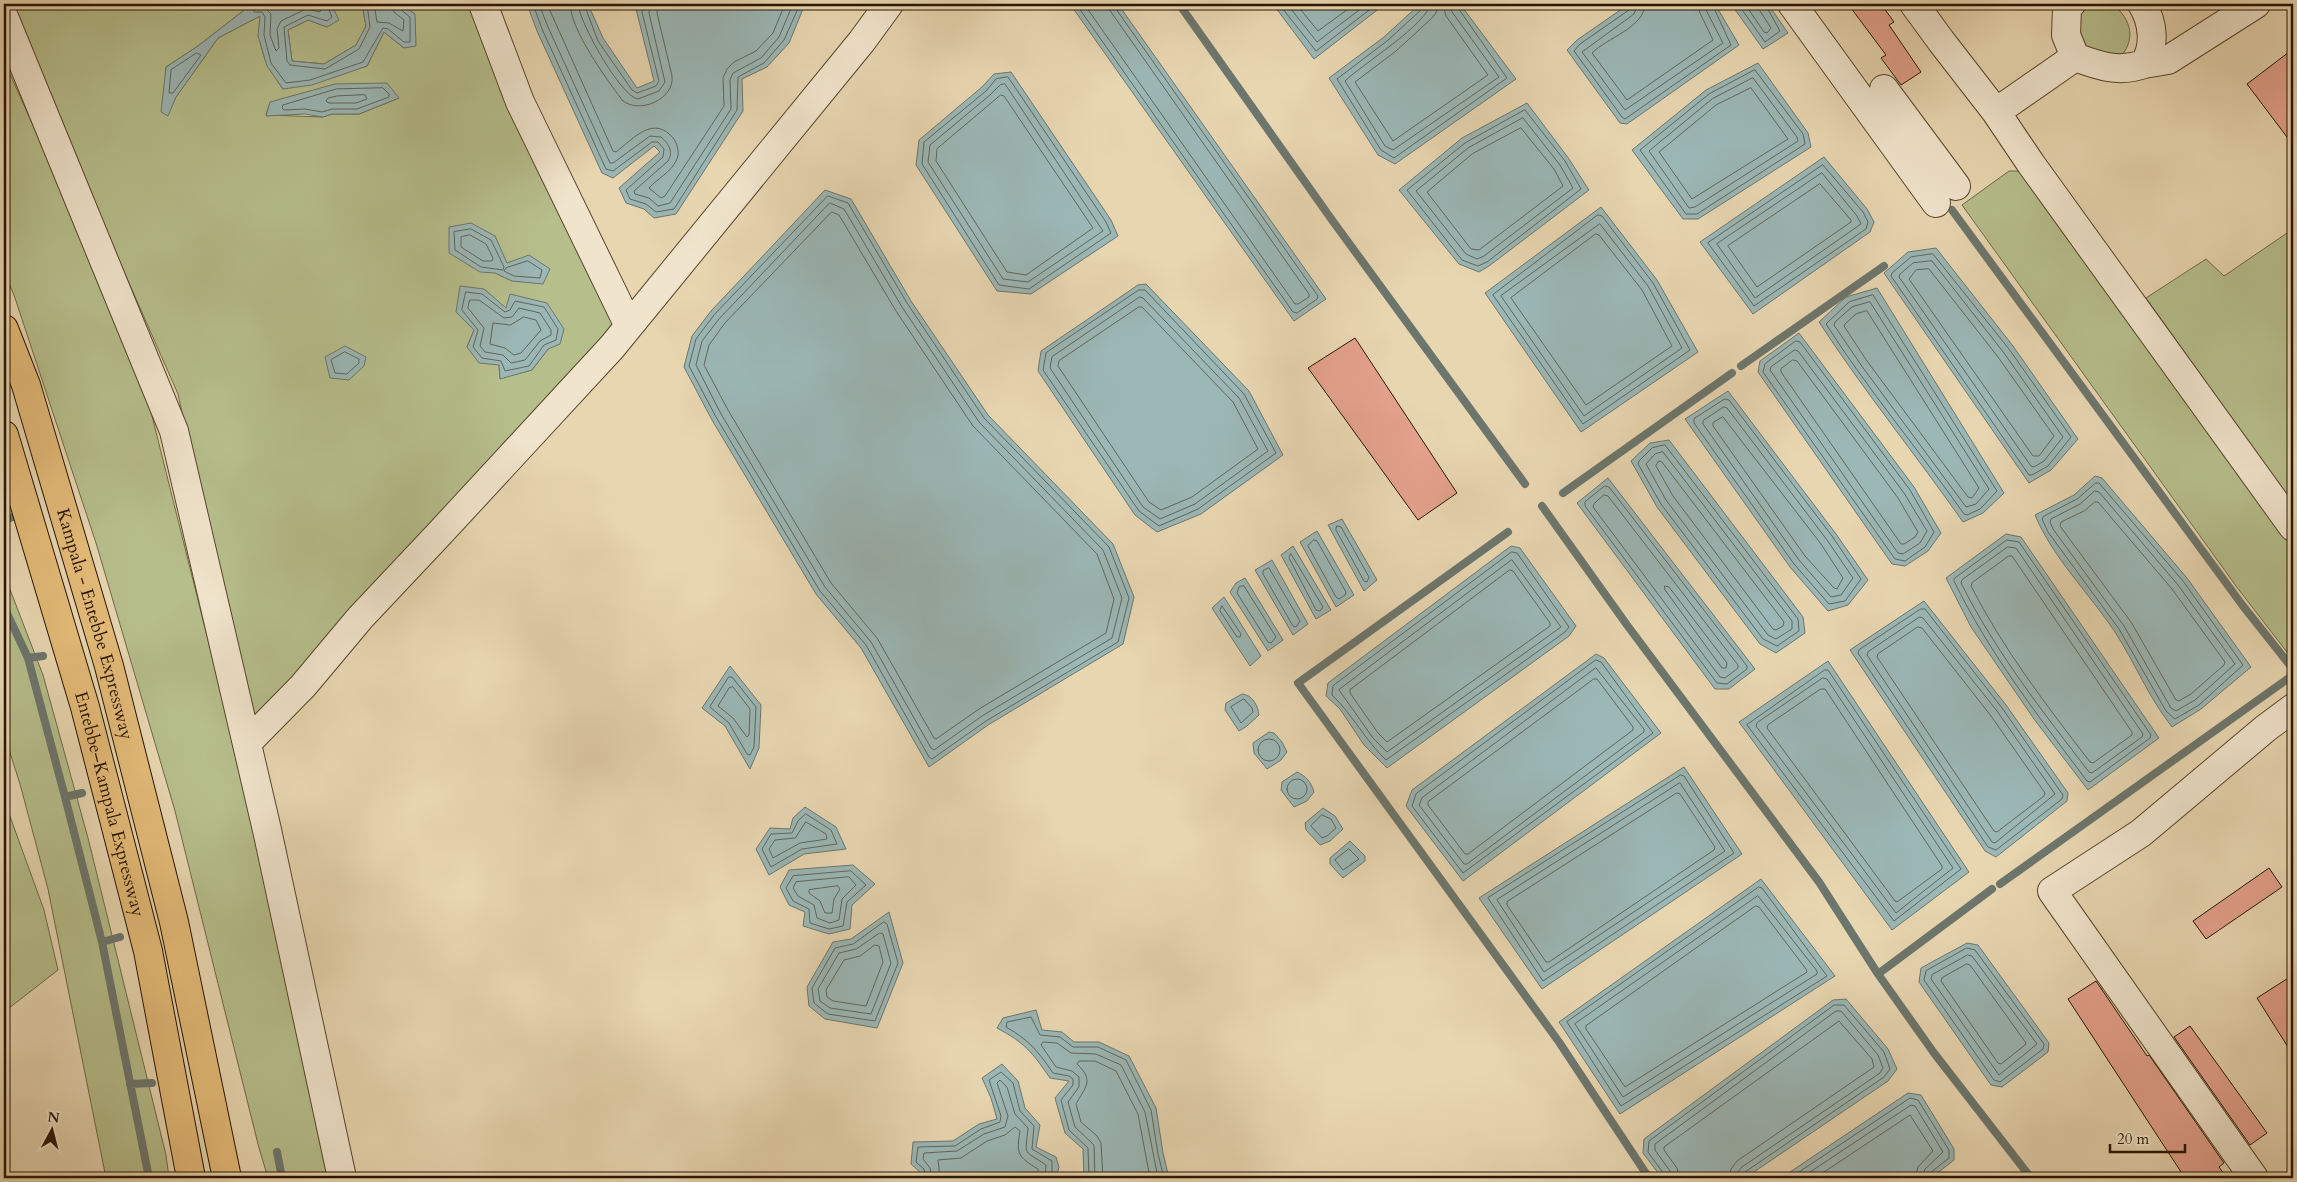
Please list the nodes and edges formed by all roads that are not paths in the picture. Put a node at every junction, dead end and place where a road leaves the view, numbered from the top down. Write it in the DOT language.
graph roads {
  1 [pos="483,4"];
  2 [pos="889,4"];
  3 [pos="1792,4"];
  4 [pos="1914,4"];
  5 [pos="2071,4"];
  6 [pos="2142,4"];
  7 [pos="2256,4"];
  8 [pos="4,17"];
  9 [pos="2075,57"];
  10 [pos="2144,64"];
  11 [pos="1884,89"];
  12 [pos="1996,112"];
  13 [pos="629,326"];
  14 [pos="4,329"];
  15 [pos="4,435"];
  16 [pos="2293,527"];
  17 [pos="2293,708"];
  18 [pos="247,742"];
  19 [pos="174,922"];
  20 [pos="191,1178"];
  21 [pos="226,1178"];
  22 [pos="245,1178"];
  23 [pos="342,1178"];
  24 [pos="2254,1178"];
  1 -- 13 [label="street"];
  2 -- 13 [label="street"];
  3 -- 11 [label="street"];
  4 -- 12 [label="street"];
  5 -- 9 [label="street"];
  6 -- 10 [label="street"];
  7 -- 10 [label="street"];
  8 -- 18 [label="street"];
  9 -- 10 [label="street"];
  9 -- 12 [label="street"];
  12 -- 16 [label="street"];
  13 -- 18 [label="street"];
  14 -- 19 [label="highway, Kampala - Entebbe Expressway"];
  15 -- 20 [label="highway, Entebbe–Kampala Expressway"];
  17 -- 24 [label="street"];
  18 -- 23 [label="street"];
  19 -- 21 [label="highway, Kampala - Entebbe Expressway"];
  19 -- 22 [label="highway"];
}
